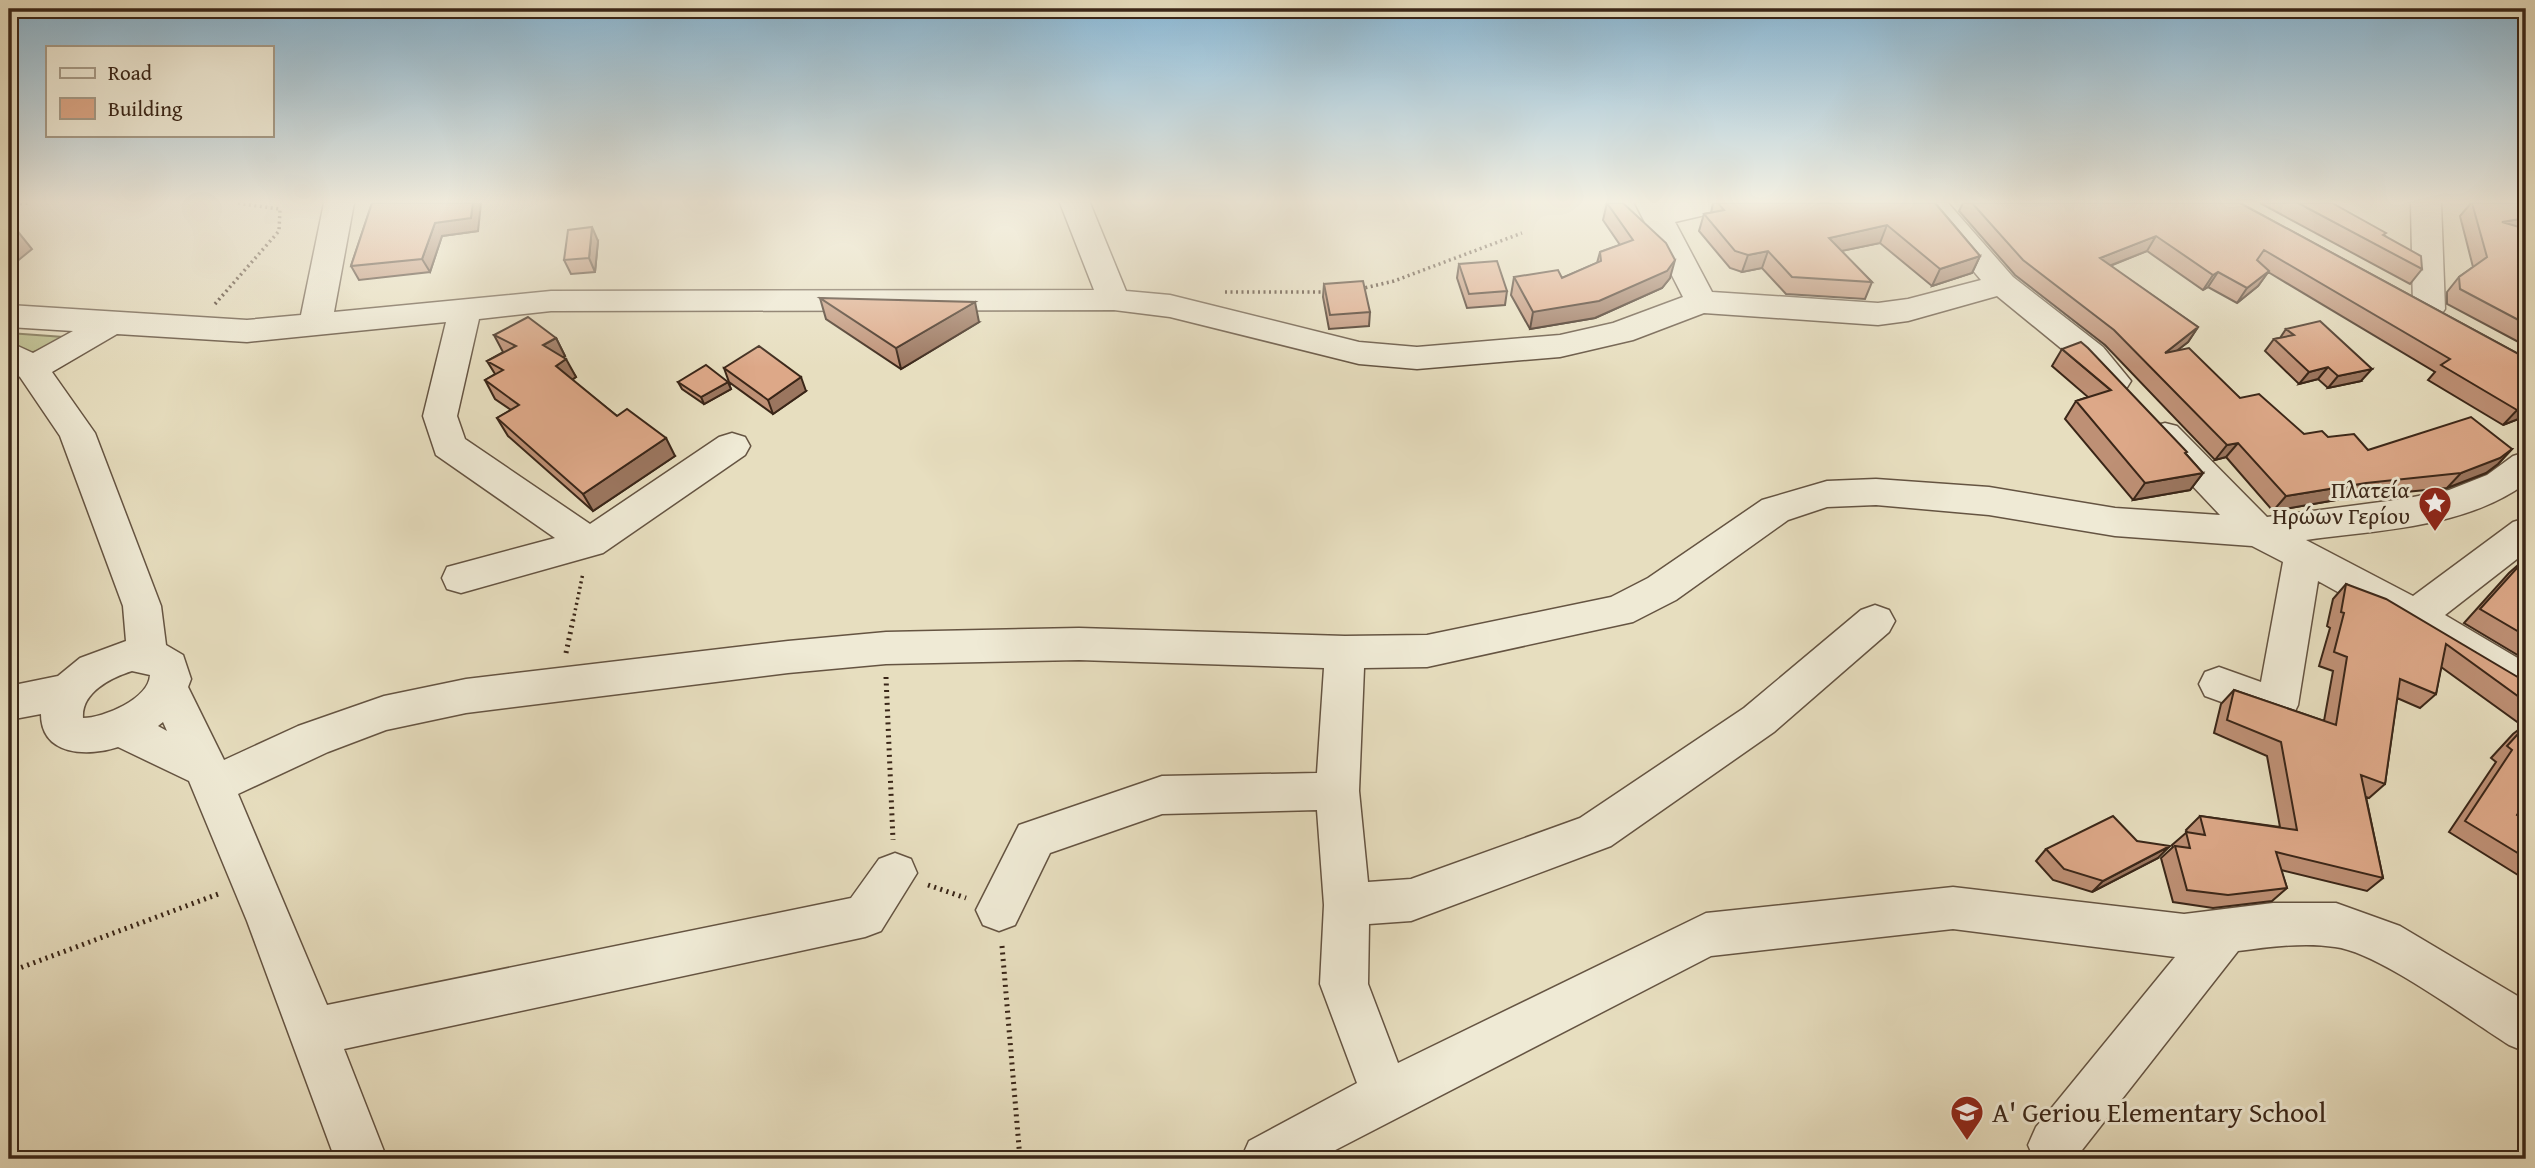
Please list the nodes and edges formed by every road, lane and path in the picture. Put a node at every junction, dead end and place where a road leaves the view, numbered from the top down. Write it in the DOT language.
graph roads {
  1 [pos="256,258"];
  2 [pos="331,258"];
  3 [pos="1097,258"];
  4 [pos="1457,258"];
  5 [pos="1678,258"];
  6 [pos="1979,258"];
  7 [pos="2428,258"];
  8 [pos="2002,284"];
  9 [pos="1350,290"];
  10 [pos="1336,292"];
  11 [pos="1114,300"];
  12 [pos="1702,303"];
  13 [pos="1170,306"];
  14 [pos="465,309"];
  15 [pos="2429,309"];
  16 [pos="9,316"];
  17 [pos="111,323"];
  18 [pos="316,323"];
  19 [pos="188,328"];
  20 [pos="20,361"];
  21 [pos="732,446"];
  22 [pos="2526,465"];
  23 [pos="2259,532"];
  24 [pos="2526,532"];
  25 [pos="590,543"];
  26 [pos="2303,554"];
  27 [pos="461,578"];
  28 [pos="142,606"];
  29 [pos="2422,610"];
  30 [pos="1875,621"];
  31 [pos="886,649"];
  32 [pos="1345,652"];
  33 [pos="158,672"];
  34 [pos="2526,683"];
  35 [pos="2219,684"];
  36 [pos="559,685"];
  37 [pos="76,692"];
  38 [pos="9,703"];
  39 [pos="9,710"];
  40 [pos="122,729"];
  41 [pos="210,777"];
  42 [pos="1337,791"];
  43 [pos="895,873"];
  44 [pos="254,880"];
  45 [pos="1347,905"];
  46 [pos="999,910"];
  47 [pos="2225,931"];
  48 [pos="9,972"];
  49 [pos="2526,1028"];
  50 [pos="313,1032"];
  51 [pos="1385,1095"];
  52 [pos="2054,1144"];
  53 [pos="361,1159"];
  54 [pos="1020,1159"];
  55 [pos="1267,1159"];
  1 -- 19 [label="path"];
  2 -- 18 [label="street"];
  3 -- 11 [label="street"];
  4 -- 9 [label="path"];
  5 -- 12 [label="street"];
  6 -- 8 [label="street"];
  7 -- 15 [label="street"];
  8 -- 12 [label="street"];
  8 -- 23 [label="street"];
  10 -- 13 [label="path"];
  11 -- 13 [label="street"];
  11 -- 14 [label="street"];
  12 -- 13 [label="street"];
  14 -- 18 [label="street"];
  14 -- 25 [label="street"];
  16 -- 17 [label="street"];
  17 -- 19 [label="street"];
  17 -- 20 [label="street"];
  18 -- 19 [label="street"];
  20 -- 28 [label="street"];
  21 -- 25 [label="street"];
  22 -- 23 [label="street"];
  23 -- 26 [label="street"];
  23 -- 32 [label="street"];
  24 -- 29 [label="street"];
  25 -- 27 [label="street"];
  25 -- 36 [label="path"];
  26 -- 29 [label="street"];
  26 -- 35 [label="street"];
  28 -- 33 [label="street"];
  28 -- 37 [label="street"];
  29 -- 34 [label="street"];
  30 -- 45 [label="street"];
  31 -- 32 [label="street"];
  31 -- 36 [label="street"];
  31 -- 43 [label="path"];
  32 -- 42 [label="street"];
  33 -- 37 [label="street"];
  33 -- 40 [label="street"];
  33 -- 41 [label="street"];
  36 -- 41 [label="street"];
  37 -- 38 [label="street"];
  37 -- 39 [label="street"];
  37 -- 40 [label="street"];
  40 -- 41 [label="street"];
  41 -- 44 [label="street"];
  42 -- 45 [label="street"];
  42 -- 46 [label="street"];
  43 -- 46 [label="path"];
  43 -- 50 [label="street"];
  44 -- 48 [label="path"];
  44 -- 50 [label="street"];
  45 -- 51 [label="street"];
  46 -- 54 [label="path"];
  47 -- 49 [label="street"];
  47 -- 51 [label="street"];
  47 -- 52 [label="street"];
  50 -- 53 [label="street"];
  51 -- 55 [label="street"];
}
